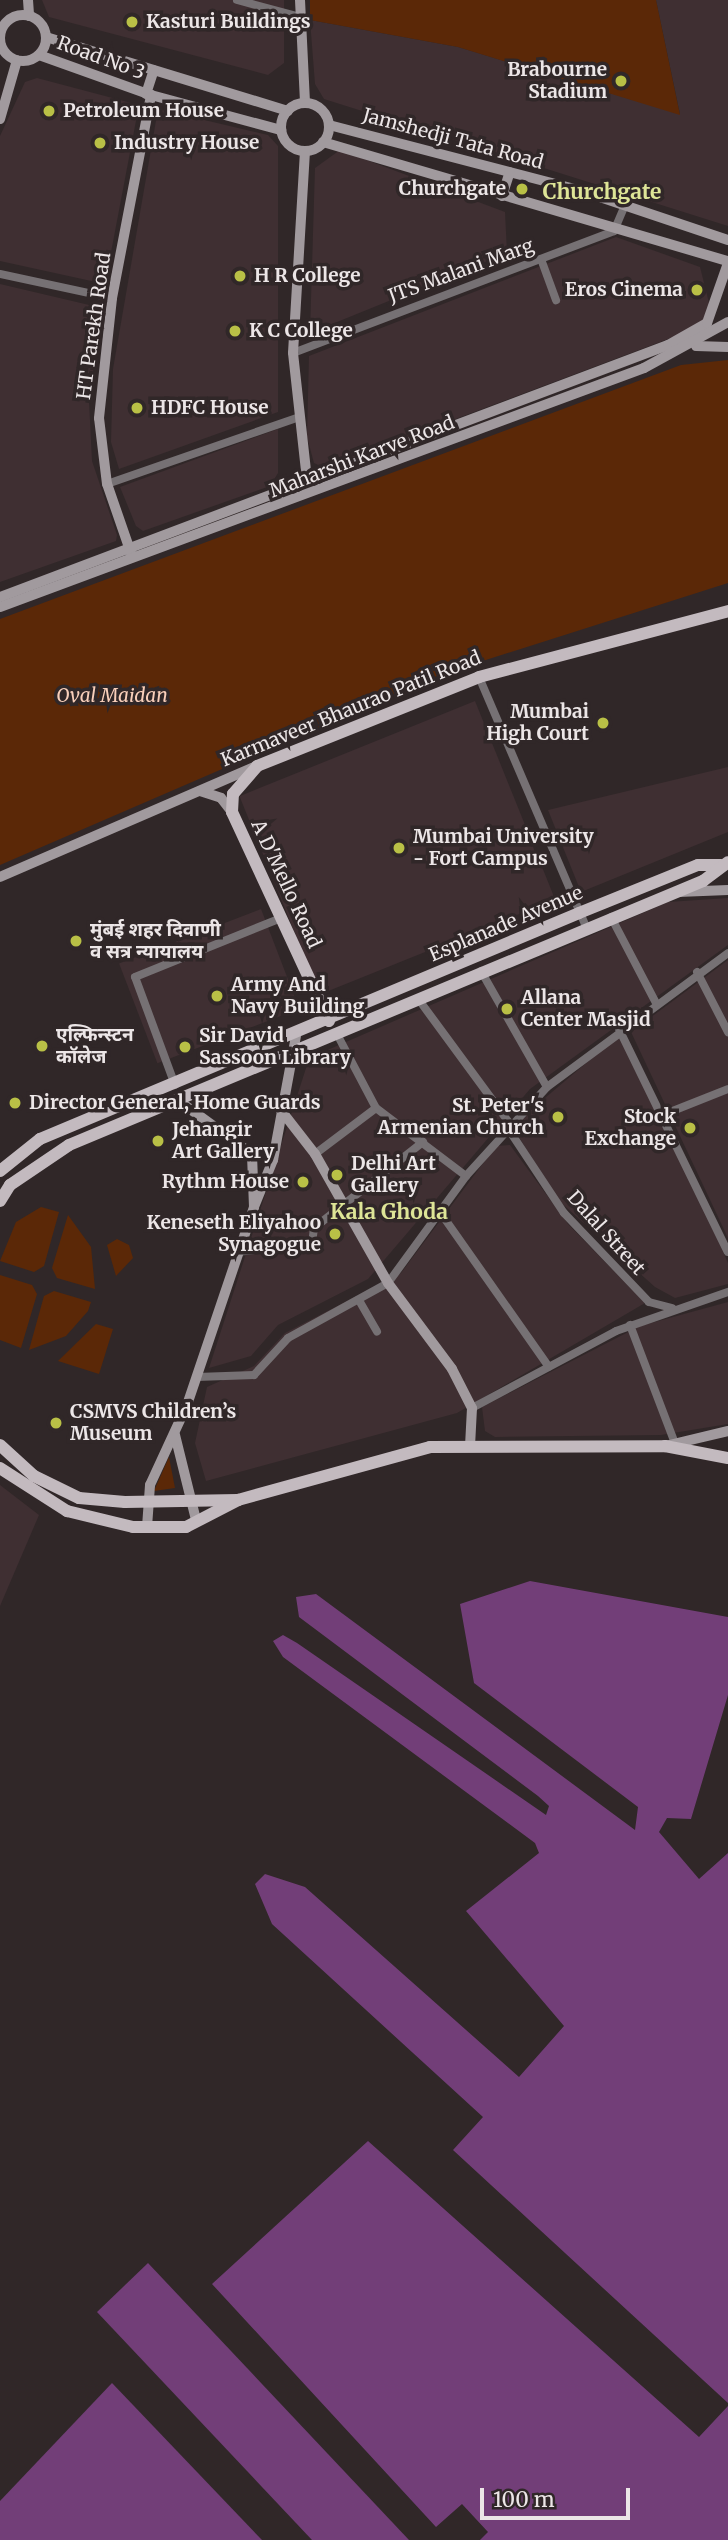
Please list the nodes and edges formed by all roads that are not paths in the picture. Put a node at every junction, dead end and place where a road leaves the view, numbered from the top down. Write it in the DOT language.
graph roads {
  1 [pos="28,0"];
  2 [pos="237,0"];
  3 [pos="300,0"];
  4 [pos="29,16"];
  5 [pos="300,17"];
  6 [pos="1,31"];
  7 [pos="46,37"];
  8 [pos="39,55"];
  9 [pos="17,61"];
  10 [pos="154,70"];
  11 [pos="188,80"];
  12 [pos="149,94"];
  13 [pos="182,103"];
  14 [pos="305,103"];
  15 [pos="288,111"];
  16 [pos="0,119"];
  17 [pos="329,125"];
  18 [pos="281,130"];
  19 [pos="323,142"];
  20 [pos="305,151"];
  21 [pos="510,172"];
  22 [pos="502,196"];
  23 [pos="625,205"];
  24 [pos="614,231"];
  25 [pos="728,240"];
  26 [pos="541,259"];
  27 [pos="728,262"];
  28 [pos="0,274"];
  29 [pos="112,298"];
  30 [pos="556,300"];
  31 [pos="728,322"];
  32 [pos="694,346"];
  33 [pos="728,347"];
  34 [pos="293,352"];
  35 [pos="296,418"];
  36 [pos="107,485"];
  37 [pos="309,490"];
  38 [pos="131,555"];
  39 [pos="0,597"];
  40 [pos="0,607"];
  41 [pos="728,611"];
  42 [pos="479,677"];
  43 [pos="257,766"];
  44 [pos="200,791"];
  45 [pos="232,813"];
  46 [pos="725,864"];
  47 [pos="0,877"];
  48 [pos="728,891"];
  49 [pos="631,892"];
  50 [pos="674,893"];
  51 [pos="636,907"];
  52 [pos="579,912"];
  53 [pos="611,917"];
  54 [pos="281,918"];
  55 [pos="586,927"];
  56 [pos="728,953"];
  57 [pos="481,971"];
  58 [pos="697,972"];
  59 [pos="419,1000"];
  60 [pos="656,1003"];
  61 [pos="329,1021"];
  62 [pos="619,1028"];
  63 [pos="310,1030"];
  64 [pos="728,1032"];
  65 [pos="343,1034"];
  66 [pos="296,1036"];
  67 [pos="317,1045"];
  68 [pos="294,1055"];
  69 [pos="175,1086"];
  70 [pos="547,1087"];
  71 [pos="728,1088"];
  72 [pos="179,1101"];
  73 [pos="376,1108"];
  74 [pos="280,1109"];
  75 [pos="665,1114"];
  76 [pos="509,1125"];
  77 [pos="423,1142"];
  78 [pos="252,1154"];
  79 [pos="314,1154"];
  80 [pos="273,1160"];
  81 [pos="0,1171"];
  82 [pos="466,1176"];
  83 [pos="0,1201"];
  84 [pos="254,1207"];
  85 [pos="343,1209"];
  86 [pos="440,1212"];
  87 [pos="236,1252"];
  88 [pos="728,1252"];
  89 [pos="388,1283"];
  90 [pos="728,1292"];
  91 [pos="360,1302"];
  92 [pos="672,1308"];
  93 [pos="630,1325"];
  94 [pos="377,1332"];
  95 [pos="549,1367"];
  96 [pos="197,1377"];
  97 [pos="472,1408"];
  98 [pos="728,1431"];
  99 [pos="174,1435"];
  100 [pos="669,1443"];
  101 [pos="0,1445"];
  102 [pos="470,1446"];
  103 [pos="728,1458"];
  104 [pos="0,1468"];
  105 [pos="193,1497"];
  106 [pos="238,1500"];
  107 [pos="148,1502"];
  108 [pos="196,1520"];
  109 [pos="147,1527"];
  1 -- 4 [label="street"];
  2 -- 5 [label="street"];
  3 -- 5 [label="street"];
  4 -- 6 [label="street"];
  4 -- 7 [label="street"];
  5 -- 14 [label="street"];
  6 -- 9 [label="street"];
  7 -- 8 [label="street"];
  7 -- 10 [label="street"];
  8 -- 9 [label="street"];
  8 -- 12 [label="street, Road No 3"];
  9 -- 16 [label="street"];
  10 -- 11 [label="street"];
  10 -- 12 [label="street, HT Parekh Road"];
  11 -- 13 [label="street"];
  11 -- 15 [label="street"];
  12 -- 13 [label="street, Road No 3"];
  12 -- 29 [label="street, HT Parekh Road"];
  13 -- 18 [label="street, Road No 3"];
  14 -- 15 [label="street"];
  14 -- 17 [label="street, Jamshedji Tata Road"];
  15 -- 18 [label="street"];
  17 -- 19 [label="street"];
  17 -- 21 [label="street, Jamshedji Tata Road"];
  18 -- 20 [label="street"];
  19 -- 20 [label="street"];
  19 -- 22 [label="street"];
  20 -- 34 [label="street"];
  21 -- 22 [label="street"];
  21 -- 23 [label="street, Jamshedji Tata Road"];
  22 -- 24 [label="street"];
  23 -- 24 [label="street"];
  23 -- 25 [label="street, Jamshedji Tata Road"];
  24 -- 26 [label="street, JTS Malani Marg"];
  24 -- 27 [label="street"];
  26 -- 30 [label="street"];
  26 -- 34 [label="street, JTS Malani Marg"];
  27 -- 37 [label="street, Maharshi Karve Road"];
  28 -- 29 [label="street"];
  29 -- 36 [label="street, HT Parekh Road"];
  31 -- 32 [label="street, Maharshi Karve Road"];
  32 -- 33 [label="street"];
  32 -- 37 [label="street, Maharshi Karve Road"];
  34 -- 35 [label="street"];
  35 -- 36 [label="street"];
  35 -- 37 [label="street"];
  36 -- 38 [label="street, HT Parekh Road"];
  37 -- 38 [label="street, Maharshi Karve Road"];
  38 -- 39 [label="street, Maharshi Karve Road"];
  38 -- 40 [label="street, Maharshi Karve Road"];
  41 -- 42 [label="main road, Karmaveer Bhaurao Patil Road"];
  42 -- 43 [label="main road, Karmaveer Bhaurao Patil Road"];
  42 -- 52 [label="street"];
  43 -- 44 [label="street, Karmaveer Bhaurao Patil Road"];
  43 -- 45 [label="main road, A D'Mello Road"];
  44 -- 45 [label="street"];
  44 -- 47 [label="street, Karmaveer Bhaurao Patil Road"];
  45 -- 54 [label="main road, A D'Mello Road"];
  46 -- 49 [label="main road, Esplanade Avenue"];
  46 -- 50 [label="main road"];
  48 -- 50 [label="street"];
  49 -- 51 [label="main road"];
  49 -- 52 [label="main road, Esplanade Avenue"];
  50 -- 51 [label="main road"];
  51 -- 53 [label="main road"];
  52 -- 55 [label="street"];
  52 -- 61 [label="main road, Esplanade Avenue"];
  53 -- 55 [label="main road"];
  53 -- 60 [label="street"];
  54 -- 61 [label="main road, A D'Mello Road"];
  54 -- 69 [label="street"];
  55 -- 57 [label="main road"];
  56 -- 58 [label="street"];
  57 -- 59 [label="main road"];
  57 -- 70 [label="street"];
  58 -- 60 [label="street"];
  58 -- 64 [label="street"];
  59 -- 65 [label="main road"];
  59 -- 76 [label="street, Dalal Street"];
  60 -- 62 [label="street"];
  61 -- 63 [label="main road, Esplanade Avenue"];
  61 -- 65 [label="main road"];
  62 -- 70 [label="street"];
  62 -- 75 [label="street"];
  63 -- 66 [label="main road, Esplanade Avenue"];
  63 -- 67 [label="main road"];
  65 -- 67 [label="main road"];
  65 -- 73 [label="street"];
  66 -- 68 [label="street"];
  66 -- 69 [label="main road, Esplanade Avenue"];
  67 -- 68 [label="main road"];
  68 -- 72 [label="main road"];
  68 -- 74 [label="street"];
  69 -- 81 [label="main road, Esplanade Avenue"];
  70 -- 76 [label="street"];
  71 -- 75 [label="street"];
  72 -- 78 [label="street"];
  72 -- 83 [label="main road"];
  73 -- 77 [label="street"];
  73 -- 79 [label="street"];
  74 -- 79 [label="street"];
  74 -- 80 [label="street"];
  75 -- 88 [label="street"];
  76 -- 82 [label="street"];
  76 -- 92 [label="street, Dalal Street"];
  77 -- 82 [label="street"];
  77 -- 85 [label="street"];
  78 -- 80 [label="street"];
  78 -- 84 [label="street"];
  79 -- 85 [label="street"];
  80 -- 84 [label="street"];
  82 -- 86 [label="street"];
  84 -- 87 [label="street"];
  85 -- 87 [label="street"];
  85 -- 89 [label="street"];
  86 -- 89 [label="street"];
  86 -- 95 [label="street"];
  87 -- 96 [label="street"];
  89 -- 91 [label="street"];
  89 -- 97 [label="street"];
  90 -- 92 [label="street"];
  91 -- 94 [label="street"];
  91 -- 96 [label="street"];
  92 -- 93 [label="street"];
  93 -- 95 [label="street"];
  93 -- 100 [label="street"];
  95 -- 97 [label="street"];
  96 -- 99 [label="street"];
  97 -- 102 [label="street"];
  98 -- 100 [label="street"];
  99 -- 105 [label="street"];
  99 -- 107 [label="street"];
  100 -- 102 [label="main road"];
  100 -- 103 [label="main road"];
  101 -- 107 [label="main road"];
  102 -- 106 [label="main road"];
  104 -- 109 [label="main road"];
  105 -- 106 [label="main road"];
  105 -- 107 [label="main road"];
  105 -- 108 [label="street"];
  106 -- 108 [label="main road"];
  107 -- 109 [label="street"];
  108 -- 109 [label="main road"];
}
